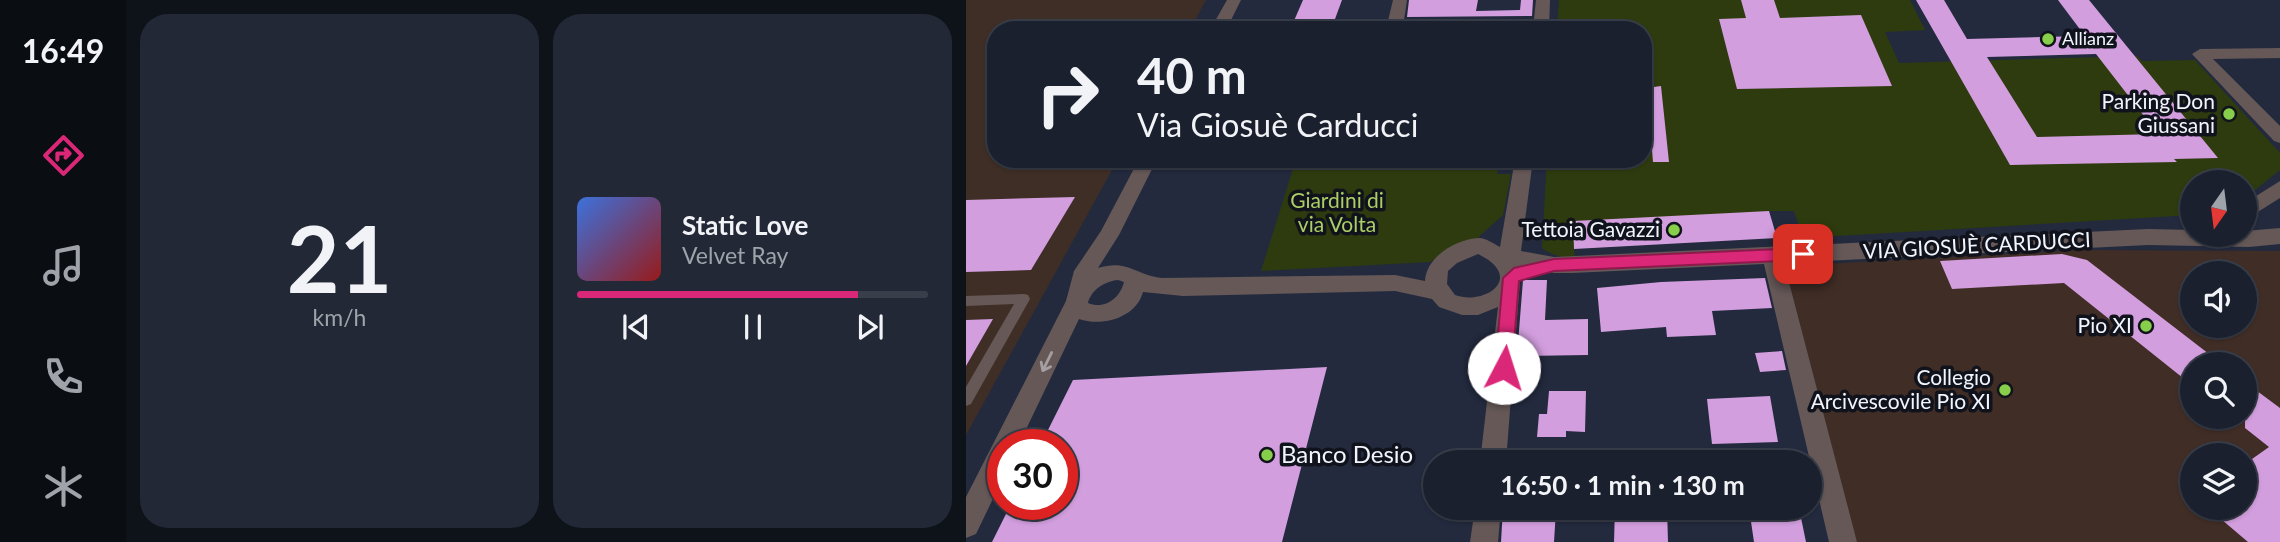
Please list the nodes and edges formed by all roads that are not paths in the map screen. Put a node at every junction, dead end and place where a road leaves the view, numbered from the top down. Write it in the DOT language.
graph roads {
  1 [pos="1234,0"];
  2 [pos="1400,0"];
  3 [pos="1543,0"];
  4 [pos="1223,21"];
  5 [pos="1396,21"];
  6 [pos="1541,21"];
  7 [pos="2280,53"];
  8 [pos="2280,137"];
  9 [pos="1143,168"];
  10 [pos="1522,168"];
  11 [pos="2280,188"];
  12 [pos="2258,204"];
  13 [pos="1514,218"];
  14 [pos="2180,232"];
  15 [pos="1109,235"];
  16 [pos="2280,236"];
  17 [pos="2148,237"];
  18 [pos="1480,246"];
  19 [pos="1772,255"];
  20 [pos="1509,268"];
  21 [pos="1126,276"];
  22 [pos="1438,282"];
  23 [pos="1200,288"];
  24 [pos="1078,298"];
  25 [pos="966,301"];
  26 [pos="1126,302"];
  27 [pos="1477,307"];
  28 [pos="1506,345"];
  29 [pos="966,400"];
  30 [pos="1013,429"];
  31 [pos="1494,450"];
  32 [pos="987,483"];
  33 [pos="1487,520"];
  34 [pos="966,525"];
  35 [pos="1484,542"];
  36 [pos="1843,542"];
  1 -- 4 [label="street"];
  2 -- 5 [label="street"];
  3 -- 6 [label="street"];
  7 -- 8 [label="street"];
  9 -- 15 [label="street"];
  10 -- 13 [label="street"];
  11 -- 12 [label="street"];
  13 -- 18 [label="street"];
  13 -- 20 [label="street"];
  14 -- 17 [label="street, VIA GIOSUÈ CARDUCCI"];
  15 -- 21 [label="street"];
  15 -- 24 [label="street"];
  16 -- 17 [label="street, VIA GIOSUÈ CARDUCCI"];
  17 -- 19 [label="street, VIA GIOSUÈ CARDUCCI"];
  18 -- 20 [label="street"];
  18 -- 22 [label="street"];
  19 -- 20 [label="street, VIA GIOSUÈ CARDUCCI"];
  19 -- 36 [label="street"];
  20 -- 27 [label="street"];
  20 -- 28 [label="street"];
  21 -- 23 [label="street"];
  21 -- 24 [label="street"];
  21 -- 26 [label="street"];
  22 -- 23 [label="street"];
  22 -- 27 [label="street"];
  23 -- 26 [label="street"];
  24 -- 26 [label="street"];
  24 -- 30 [label="street, one-way"];
  25 -- 29 [label="lane"];
  27 -- 28 [label="street"];
  28 -- 31 [label="street"];
  32 -- 34 [label="street"];
  33 -- 35 [label="street"];
}
